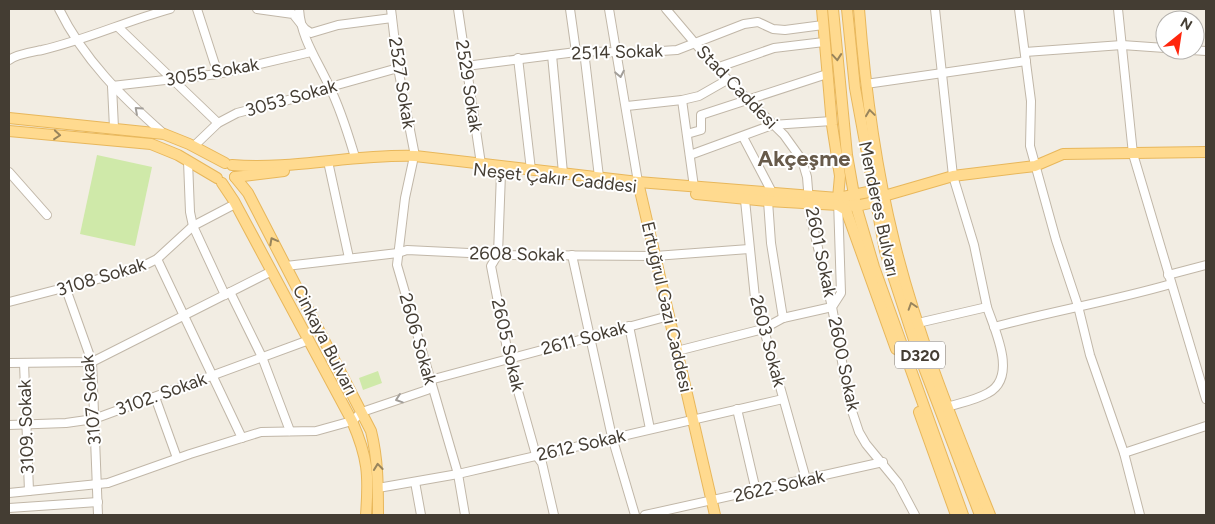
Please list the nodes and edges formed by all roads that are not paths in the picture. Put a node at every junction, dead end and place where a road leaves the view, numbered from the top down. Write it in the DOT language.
graph roads {
  1 [pos="59,9"];
  2 [pos="170,9"];
  3 [pos="197,9"];
  4 [pos="257,9"];
  5 [pos="299,9"];
  6 [pos="391,9"];
  7 [pos="458,9"];
  8 [pos="570,9"];
  9 [pos="609,9"];
  10 [pos="666,9"];
  11 [pos="822,9"];
  12 [pos="833,9"];
  13 [pos="847,9"];
  14 [pos="859,9"];
  15 [pos="935,9"];
  16 [pos="1019,9"];
  17 [pos="1118,9"];
  18 [pos="142,12"];
  19 [pos="392,18"];
  20 [pos="301,23"];
  21 [pos="823,25"];
  22 [pos="118,27"];
  23 [pos="77,42"];
  24 [pos="824,42"];
  25 [pos="695,44"];
  26 [pos="1122,45"];
  27 [pos="1155,47"];
  28 [pos="584,51"];
  29 [pos="616,51"];
  30 [pos="311,52"];
  31 [pos="576,52"];
  32 [pos="1025,52"];
  33 [pos="552,55"];
  34 [pos="10,58"];
  35 [pos="518,58"];
  36 [pos="1026,61"];
  37 [pos="466,66"];
  38 [pos="398,68"];
  39 [pos="716,68"];
  40 [pos="218,74"];
  41 [pos="827,74"];
  42 [pos="942,75"];
  43 [pos="172,80"];
  44 [pos="727,80"];
  45 [pos="866,84"];
  46 [pos="112,86"];
  47 [pos="330,87"];
  48 [pos="747,99"];
  49 [pos="682,100"];
  50 [pos="627,106"];
  51 [pos="9,118"];
  52 [pos="832,121"];
  53 [pos="218,123"];
  54 [pos="772,125"];
  55 [pos="114,128"];
  56 [pos="9,131"];
  57 [pos="164,134"];
  58 [pos="687,134"];
  59 [pos="743,137"];
  60 [pos="194,146"];
  61 [pos="1206,152"];
  62 [pos="1133,154"];
  63 [pos="690,155"];
  64 [pos="355,157"];
  65 [pos="414,159"];
  66 [pos="188,161"];
  67 [pos="481,164"];
  68 [pos="228,165"];
  69 [pos="329,166"];
  70 [pos="1035,166"];
  71 [pos="531,170"];
  72 [pos="9,172"];
  73 [pos="500,172"];
  74 [pos="563,173"];
  75 [pos="599,176"];
  76 [pos="953,176"];
  77 [pos="235,177"];
  78 [pos="219,181"];
  79 [pos="639,185"];
  80 [pos="694,187"];
  81 [pos="873,192"];
  82 [pos="854,194"];
  83 [pos="884,196"];
  84 [pos="770,198"];
  85 [pos="745,200"];
  86 [pos="810,200"];
  87 [pos="837,201"];
  88 [pos="875,202"];
  89 [pos="236,204"];
  90 [pos="856,206"];
  91 [pos="47,215"];
  92 [pos="193,226"];
  93 [pos="749,249"];
  94 [pos="398,253"];
  95 [pos="498,254"];
  96 [pos="572,255"];
  97 [pos="655,256"];
  98 [pos="349,258"];
  99 [pos="157,259"];
  100 [pos="286,266"];
  101 [pos="1206,266"];
  102 [pos="272,271"];
  103 [pos="1168,275"];
  104 [pos="1170,284"];
  105 [pos="66,289"];
  106 [pos="227,294"];
  107 [pos="9,302"];
  108 [pos="1078,306"];
  109 [pos="832,307"];
  110 [pos="987,308"];
  111 [pos="184,315"];
  112 [pos="669,316"];
  113 [pos="783,318"];
  114 [pos="918,323"];
  115 [pos="629,326"];
  116 [pos="994,327"];
  117 [pos="763,330"];
  118 [pos="589,336"];
  119 [pos="309,340"];
  120 [pos="677,352"];
  121 [pos="262,357"];
  122 [pos="509,359"];
  123 [pos="92,362"];
  124 [pos="24,363"];
  125 [pos="9,364"];
  126 [pos="210,376"];
  127 [pos="430,380"];
  128 [pos="155,396"];
  129 [pos="1206,396"];
  130 [pos="783,399"];
  131 [pos="947,407"];
  132 [pos="737,409"];
  133 [pos="362,412"];
  134 [pos="94,419"];
  135 [pos="692,420"];
  136 [pos="352,421"];
  137 [pos="26,424"];
  138 [pos="9,425"];
  139 [pos="1206,426"];
  140 [pos="650,429"];
  141 [pos="290,431"];
  142 [pos="612,437"];
  143 [pos="242,438"];
  144 [pos="1124,453"];
  145 [pos="536,455"];
  146 [pos="177,458"];
  147 [pos="883,462"];
  148 [pos="458,474"];
  149 [pos="806,479"];
  150 [pos="416,482"];
  151 [pos="98,484"];
  152 [pos="378,488"];
  153 [pos="29,491"];
  154 [pos="756,491"];
  155 [pos="9,493"];
  156 [pos="98,502"];
  157 [pos="712,502"];
  158 [pos="9,508"];
  159 [pos="98,515"];
  160 [pos="366,515"];
  161 [pos="378,515"];
  162 [pos="421,515"];
  163 [pos="465,515"];
  164 [pos="554,515"];
  165 [pos="634,515"];
  166 [pos="645,515"];
  167 [pos="715,515"];
  168 [pos="915,515"];
  169 [pos="956,515"];
  170 [pos="963,515"];
  171 [pos="980,515"];
  172 [pos="990,515"];
  173 [pos="1140,515"];
  1 -- 23 [label="street"];
  2 -- 18 [label="street"];
  3 -- 40 [label="street"];
  4 -- 20 [label="street"];
  5 -- 20 [label="street"];
  6 -- 19 [label="street, 2527 Sokak"];
  7 -- 37 [label="street, 2529 Sokak"];
  8 -- 31 [label="street"];
  9 -- 29 [label="street, Ertuğrul Gazi Caddesi"];
  10 -- 25 [label="street, Stad Caddesi"];
  11 -- 21 [label="main road"];
  12 -- 82 [label="main road, Menderes Bulvarı / D320, one-way"];
  13 -- 81 [label="main road, Menderes Bulvarı / D320"];
  14 -- 45 [label="main road"];
  15 -- 42 [label="street"];
  16 -- 32 [label="street"];
  17 -- 26 [label="street"];
  18 -- 22 [label="street"];
  19 -- 20 [label="street"];
  19 -- 38 [label="street, 2527 Sokak"];
  20 -- 30 [label="street"];
  21 -- 24 [label="main road"];
  21 -- 25 [label="street, 2514 Sokak"];
  22 -- 23 [label="street"];
  22 -- 43 [label="street"];
  23 -- 34 [label="street"];
  23 -- 46 [label="street"];
  24 -- 39 [label="street"];
  24 -- 41 [label="main road"];
  25 -- 29 [label="street, 2514 Sokak"];
  25 -- 39 [label="street, Stad Caddesi"];
  26 -- 27 [label="street"];
  26 -- 32 [label="street"];
  26 -- 62 [label="street"];
  28 -- 29 [label="street, 2514 Sokak"];
  28 -- 31 [label="street, 2514 Sokak"];
  28 -- 75 [label="street"];
  29 -- 50 [label="street, Ertuğrul Gazi Caddesi, one-way"];
  30 -- 40 [label="street, 3055 Sokak"];
  30 -- 47 [label="street"];
  31 -- 33 [label="street, 2514 Sokak"];
  32 -- 36 [label="street"];
  33 -- 35 [label="street, 2514 Sokak"];
  33 -- 74 [label="street"];
  35 -- 37 [label="street, 2514 Sokak"];
  35 -- 71 [label="street"];
  36 -- 42 [label="street"];
  36 -- 70 [label="street"];
  37 -- 67 [label="street, 2529 Sokak"];
  38 -- 47 [label="street, 3053 Sokak"];
  38 -- 65 [label="street, 2527 Sokak"];
  39 -- 44 [label="street, Stad Caddesi"];
  40 -- 43 [label="street, 3055 Sokak"];
  41 -- 48 [label="street"];
  41 -- 52 [label="main road"];
  42 -- 45 [label="street"];
  42 -- 76 [label="street"];
  43 -- 46 [label="street, 3055 Sokak"];
  43 -- 53 [label="street"];
  44 -- 48 [label="street, Stad Caddesi"];
  44 -- 49 [label="street"];
  83 -- 45 [label="main road, one-way"];
  46 -- 55 [label="street"];
  57 -- 46 [label="street, one-way"];
  47 -- 53 [label="street, 3053 Sokak"];
  47 -- 64 [label="street"];
  48 -- 54 [label="street, Stad Caddesi"];
  48 -- 58 [label="street"];
  49 -- 50 [label="street"];
  49 -- 58 [label="street"];
  50 -- 79 [label="street, Ertuğrul Gazi Caddesi"];
  51 -- 55 [label="main road"];
  52 -- 54 [label="street"];
  52 -- 87 [label="main road"];
  53 -- 60 [label="street, 3053 Sokak"];
  54 -- 59 [label="street"];
  54 -- 86 [label="street, Stad Caddesi"];
  55 -- 57 [label="main road"];
  56 -- 66 [label="main road, Cinkaya Bulvarı, one-way"];
  57 -- 60 [label="main road"];
  58 -- 63 [label="street"];
  59 -- 63 [label="street"];
  59 -- 84 [label="street"];
  60 -- 68 [label="main road"];
  61 -- 62 [label="main road"];
  62 -- 70 [label="main road"];
  62 -- 103 [label="street"];
  63 -- 80 [label="street"];
  64 -- 65 [label="main road, Neşet Çakır Caddesi"];
  64 -- 68 [label="main road, Neşet Çakır Caddesi"];
  65 -- 67 [label="main road, Neşet Çakır Caddesi"];
  65 -- 69 [label="main road, Neşet Çakır Caddesi"];
  65 -- 73 [label="main road, Neşet Çakır Caddesi"];
  65 -- 94 [label="street, 2606 Sokak"];
  66 -- 78 [label="main road, Cinkaya Bulvarı"];
  66 -- 92 [label="street"];
  67 -- 71 [label="main road, Neşet Çakır Caddesi"];
  68 -- 77 [label="main road"];
  68 -- 78 [label="main road"];
  69 -- 77 [label="main road, Neşet Çakır Caddesi"];
  69 -- 98 [label="street"];
  70 -- 76 [label="main road"];
  70 -- 108 [label="street"];
  71 -- 74 [label="main road, Neşet Çakır Caddesi"];
  72 -- 91 [label="street"];
  73 -- 79 [label="main road, Neşet Çakır Caddesi"];
  73 -- 95 [label="street, 2605 Sokak"];
  74 -- 75 [label="main road, Neşet Çakır Caddesi"];
  75 -- 79 [label="main road, Neşet Çakır Caddesi"];
  76 -- 83 [label="main road"];
  76 -- 110 [label="street"];
  77 -- 78 [label="main road"];
  100 -- 77 [label="main road, Cinkaya Bulvarı, one-way"];
  78 -- 89 [label="main road, Cinkaya Bulvarı"];
  79 -- 80 [label="main road, Neşet Çakır Caddesi"];
  79 -- 85 [label="main road, Neşet Çakır Caddesi"];
  79 -- 97 [label="main road, Ertuğrul Gazi Caddesi"];
  80 -- 84 [label="main road, Neşet Çakır Caddesi"];
  81 -- 82 [label="main road, Neşet Çakır Caddesi"];
  81 -- 83 [label="main road"];
  81 -- 88 [label="main road, Menderes Bulvarı / D320"];
  82 -- 87 [label="main road, Neşet Çakır Caddesi"];
  82 -- 90 [label="main road, Menderes Bulvarı / D320"];
  83 -- 88 [label="main road"];
  114 -- 83 [label="main road, one-way"];
  84 -- 85 [label="main road, Neşet Çakır Caddesi"];
  84 -- 86 [label="main road, Neşet Çakır Caddesi"];
  84 -- 113 [label="street"];
  85 -- 93 [label="street, 2603 Sokak"];
  86 -- 87 [label="main road, Neşet Çakır Caddesi"];
  86 -- 109 [label="street, 2601 Sokak"];
  87 -- 90 [label="main road, Neşet Çakır Caddesi"];
  87 -- 109 [label="street, 2600 Sokak"];
  87 -- 169 [label="main road"];
  88 -- 90 [label="main road, Neşet Çakır Caddesi"];
  88 -- 171 [label="main road, Menderes Bulvarı / D320"];
  89 -- 92 [label="street, 3108 Sokak"];
  89 -- 102 [label="main road, Cinkaya Bulvarı"];
  90 -- 170 [label="main road, Menderes Bulvarı / D320"];
  92 -- 99 [label="street, 3108 Sokak"];
  92 -- 106 [label="street"];
  93 -- 97 [label="street, 2608 Sokak"];
  93 -- 117 [label="street, 2603 Sokak"];
  94 -- 95 [label="street, 2608 Sokak"];
  94 -- 98 [label="street, 2608 Sokak"];
  94 -- 127 [label="street, 2606 Sokak"];
  95 -- 96 [label="street, 2608 Sokak"];
  95 -- 122 [label="street, 2605 Sokak"];
  96 -- 97 [label="street, 2608 Sokak"];
  96 -- 118 [label="street"];
  97 -- 112 [label="main road, Ertuğrul Gazi Caddesi"];
  98 -- 100 [label="street, 2608 Sokak"];
  99 -- 105 [label="street, 3108 Sokak"];
  99 -- 111 [label="street"];
  100 -- 133 [label="main road, Cinkaya Bulvarı"];
  101 -- 103 [label="street"];
  102 -- 106 [label="street"];
  102 -- 119 [label="main road, Cinkaya Bulvarı"];
  103 -- 104 [label="street"];
  104 -- 108 [label="street"];
  104 -- 129 [label="street"];
  105 -- 107 [label="street, 3108 Sokak"];
  105 -- 123 [label="street, 3107 Sokak"];
  106 -- 111 [label="street"];
  106 -- 121 [label="street"];
  108 -- 116 [label="street"];
  108 -- 144 [label="street"];
  109 -- 113 [label="street"];
  109 -- 147 [label="street, 2600 Sokak"];
  110 -- 114 [label="street"];
  110 -- 116 [label="street"];
  111 -- 123 [label="street"];
  111 -- 126 [label="street"];
  112 -- 115 [label="street, 2611 Sokak"];
  112 -- 120 [label="main road, Ertuğrul Gazi Caddesi"];
  113 -- 117 [label="street"];
  114 -- 131 [label="main road"];
  115 -- 118 [label="street, 2611 Sokak"];
  115 -- 140 [label="street"];
  116 -- 131 [label="street"];
  117 -- 120 [label="street"];
  117 -- 130 [label="street, 2603 Sokak"];
  118 -- 122 [label="street, 2611 Sokak"];
  118 -- 142 [label="street"];
  119 -- 121 [label="street, 3102. Sokak"];
  119 -- 136 [label="main road, Cinkaya Bulvarı"];
  120 -- 135 [label="main road, Ertuğrul Gazi Caddesi"];
  121 -- 126 [label="street, 3102. Sokak"];
  121 -- 141 [label="street"];
  122 -- 127 [label="street, 2611 Sokak"];
  122 -- 145 [label="street, 2605 Sokak"];
  123 -- 124 [label="street"];
  123 -- 134 [label="street, 3107 Sokak"];
  124 -- 125 [label="street"];
  124 -- 137 [label="street, 3109. Sokak"];
  126 -- 128 [label="street, 3102. Sokak"];
  126 -- 143 [label="street"];
  127 -- 133 [label="street, 2611 Sokak, one-way"];
  127 -- 148 [label="street, 2606 Sokak"];
  128 -- 134 [label="street, 3102. Sokak"];
  128 -- 146 [label="street"];
  130 -- 132 [label="street, 2612 Sokak"];
  130 -- 149 [label="street, 2603 Sokak"];
  131 -- 172 [label="main road"];
  132 -- 135 [label="street, 2612 Sokak"];
  132 -- 154 [label="street"];
  133 -- 136 [label="street"];
  152 -- 133 [label="main road, Cinkaya Bulvarı, one-way"];
  134 -- 137 [label="street, 3102. Sokak"];
  134 -- 151 [label="street, 3107 Sokak"];
  135 -- 140 [label="street, 2612 Sokak"];
  135 -- 157 [label="main road, Ertuğrul Gazi Caddesi"];
  136 -- 141 [label="street"];
  136 -- 160 [label="main road, Cinkaya Bulvarı"];
  137 -- 138 [label="street, 3102. Sokak"];
  137 -- 153 [label="street, 3109. Sokak"];
  139 -- 144 [label="street"];
  140 -- 142 [label="street, 2612 Sokak"];
  141 -- 143 [label="street"];
  142 -- 145 [label="street, 2612 Sokak"];
  142 -- 165 [label="street"];
  143 -- 146 [label="street"];
  144 -- 173 [label="street"];
  145 -- 148 [label="street, 2612 Sokak"];
  145 -- 164 [label="street, 2605 Sokak"];
  146 -- 151 [label="street"];
  147 -- 149 [label="street, 2622 Sokak"];
  147 -- 168 [label="street, 2600 Sokak"];
  148 -- 150 [label="street, 2612 Sokak"];
  148 -- 163 [label="street, 2606 Sokak"];
  149 -- 154 [label="street, 2622 Sokak"];
  150 -- 152 [label="street, 2612 Sokak"];
  150 -- 162 [label="street"];
  151 -- 153 [label="street"];
  151 -- 156 [label="street, 3107 Sokak"];
  152 -- 161 [label="main road, Cinkaya Bulvarı"];
  153 -- 155 [label="street"];
  154 -- 157 [label="street, 2622 Sokak"];
  156 -- 158 [label="street"];
  156 -- 159 [label="street, 3107 Sokak"];
  157 -- 166 [label="street, 2622 Sokak"];
  157 -- 167 [label="main road, Ertuğrul Gazi Caddesi"];
}
